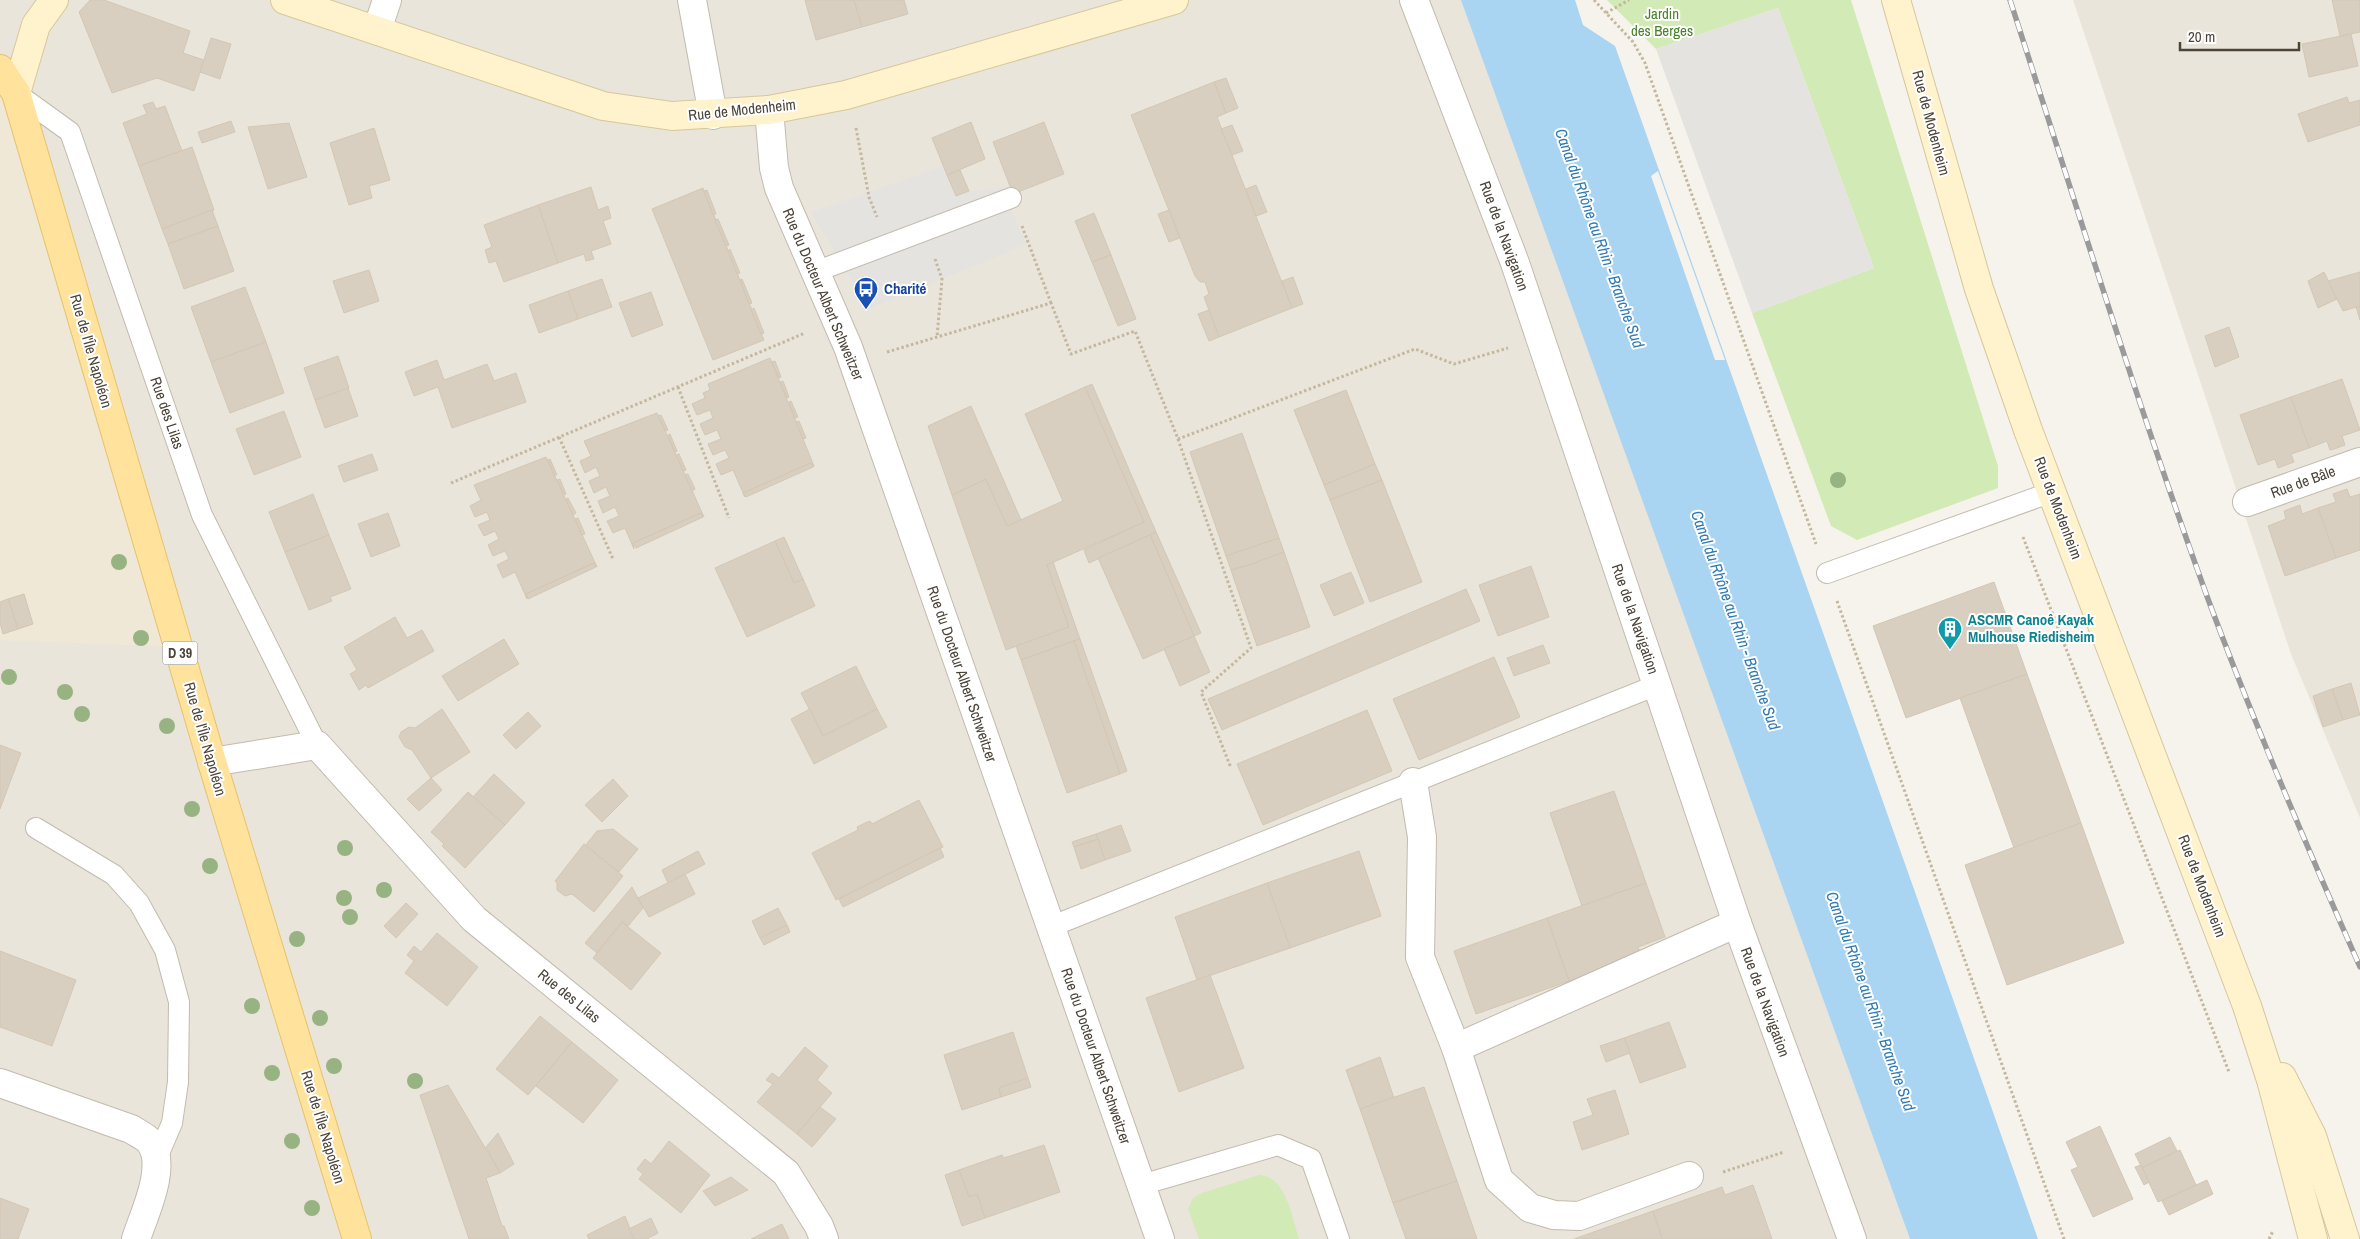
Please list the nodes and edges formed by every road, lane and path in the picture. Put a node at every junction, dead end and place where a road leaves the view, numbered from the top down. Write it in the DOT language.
graph roads {
  1 [pos="54,0"];
  2 [pos="284,0"];
  3 [pos="387,0"];
  4 [pos="692,0"];
  5 [pos="1174,0"];
  6 [pos="1414,0"];
  7 [pos="1594,0"];
  8 [pos="1629,0"];
  9 [pos="1896,0"];
  10 [pos="1606,13"];
  11 [pos="377,30"];
  12 [pos="0,69"];
  13 [pos="16,93"];
  14 [pos="768,110"];
  15 [pos="713,115"];
  16 [pos="854,120"];
  17 [pos="1011,198"];
  18 [pos="924,230"];
  19 [pos="886,244"];
  20 [pos="815,272"];
  21 [pos="1051,303"];
  22 [pos="837,319"];
  23 [pos="937,337"];
  24 [pos="1541,339"];
  25 [pos="853,363"];
  26 [pos="678,387"];
  27 [pos="559,437"];
  28 [pos="1178,439"];
  29 [pos="2360,462"];
  30 [pos="452,483"];
  31 [pos="2052,492"];
  32 [pos="2247,502"];
  33 [pos="2016,504"];
  34 [pos="729,518"];
  35 [pos="613,559"];
  36 [pos="1827,573"];
  37 [pos="1657,685"];
  38 [pos="317,745"];
  39 [pos="212,762"];
  40 [pos="1231,768"];
  41 [pos="1413,782"];
  42 [pos="36,828"];
  43 [pos="1736,923"];
  44 [pos="1050,926"];
  45 [pos="2247,1006"];
  46 [pos="1456,1048"];
  47 [pos="2232,1081"];
  48 [pos="0,1083"];
  49 [pos="1816,1141"];
  50 [pos="157,1158"];
  51 [pos="1689,1176"];
  52 [pos="1141,1185"];
  53 [pos="2274,1224"];
  54 [pos="136,1239"];
  55 [pos="357,1239"];
  56 [pos="824,1239"];
  57 [pos="1160,1239"];
  58 [pos="1339,1239"];
  59 [pos="1852,1239"];
  60 [pos="2064,1239"];
  61 [pos="2269,1239"];
  62 [pos="2312,1239"];
  63 [pos="2345,1239"];
  1 -- 13 [label="main road"];
  2 -- 11 [label="main road, Rue de Modenheim"];
  3 -- 11 [label="street"];
  4 -- 15 [label="street"];
  5 -- 14 [label="main road, Rue de Modenheim"];
  6 -- 24 [label="street, Rue de la Navigation"];
  7 -- 10 [label="path"];
  8 -- 10 [label="path"];
  9 -- 31 [label="main road, Rue de Modenheim"];
  10 -- 36 [label="path"];
  11 -- 15 [label="main road, Rue de Modenheim"];
  12 -- 13 [label="main road, Rue de l'Île Napoléon / D 39"];
  13 -- 38 [label="lane, Rue des Lilas"];
  13 -- 39 [label="main road, Rue de l'Île Napoléon / D 39"];
  14 -- 15 [label="main road, Rue de Modenheim"];
  14 -- 20 [label="street, Rue du Docteur Albert Schweitzer"];
  16 -- 19 [label="path"];
  17 -- 18 [label="lane"];
  17 -- 21 [label="path"];
  18 -- 19 [label="lane"];
  18 -- 23 [label="path"];
  19 -- 20 [label="lane"];
  20 -- 22 [label="street, Rue du Docteur Albert Schweitzer"];
  21 -- 23 [label="path"];
  21 -- 28 [label="path"];
  22 -- 25 [label="street, Rue du Docteur Albert Schweitzer"];
  22 -- 26 [label="path"];
  23 -- 25 [label="path"];
  24 -- 28 [label="path"];
  24 -- 37 [label="street, Rue de la Navigation"];
  25 -- 44 [label="street, Rue du Docteur Albert Schweitzer"];
  26 -- 27 [label="path"];
  26 -- 34 [label="path"];
  27 -- 30 [label="path"];
  27 -- 35 [label="path"];
  28 -- 40 [label="path"];
  29 -- 32 [label="street, Rue de Bâle"];
  31 -- 33 [label="lane"];
  31 -- 45 [label="main road, Rue de Modenheim"];
  33 -- 36 [label="lane"];
  33 -- 47 [label="path"];
  36 -- 60 [label="path"];
  37 -- 41 [label="lane"];
  37 -- 43 [label="street, Rue de la Navigation"];
  38 -- 39 [label="street"];
  38 -- 56 [label="street, Rue des Lilas"];
  39 -- 55 [label="main road, Rue de l'Île Napoléon / D 39"];
  41 -- 44 [label="lane"];
  41 -- 46 [label="street"];
  42 -- 50 [label="lane"];
  43 -- 46 [label="street"];
  43 -- 49 [label="street, Rue de la Navigation"];
  44 -- 52 [label="street, Rue du Docteur Albert Schweitzer"];
  45 -- 62 [label="main road, Rue de Modenheim"];
  45 -- 63 [label="main road, Rue de Modenheim"];
  46 -- 51 [label="street"];
  48 -- 50 [label="street"];
  49 -- 51 [label="path"];
  49 -- 59 [label="street, Rue de la Navigation"];
  50 -- 54 [label="street"];
  52 -- 57 [label="street, Rue du Docteur Albert Schweitzer"];
  52 -- 58 [label="lane"];
  53 -- 61 [label="path"];
}
